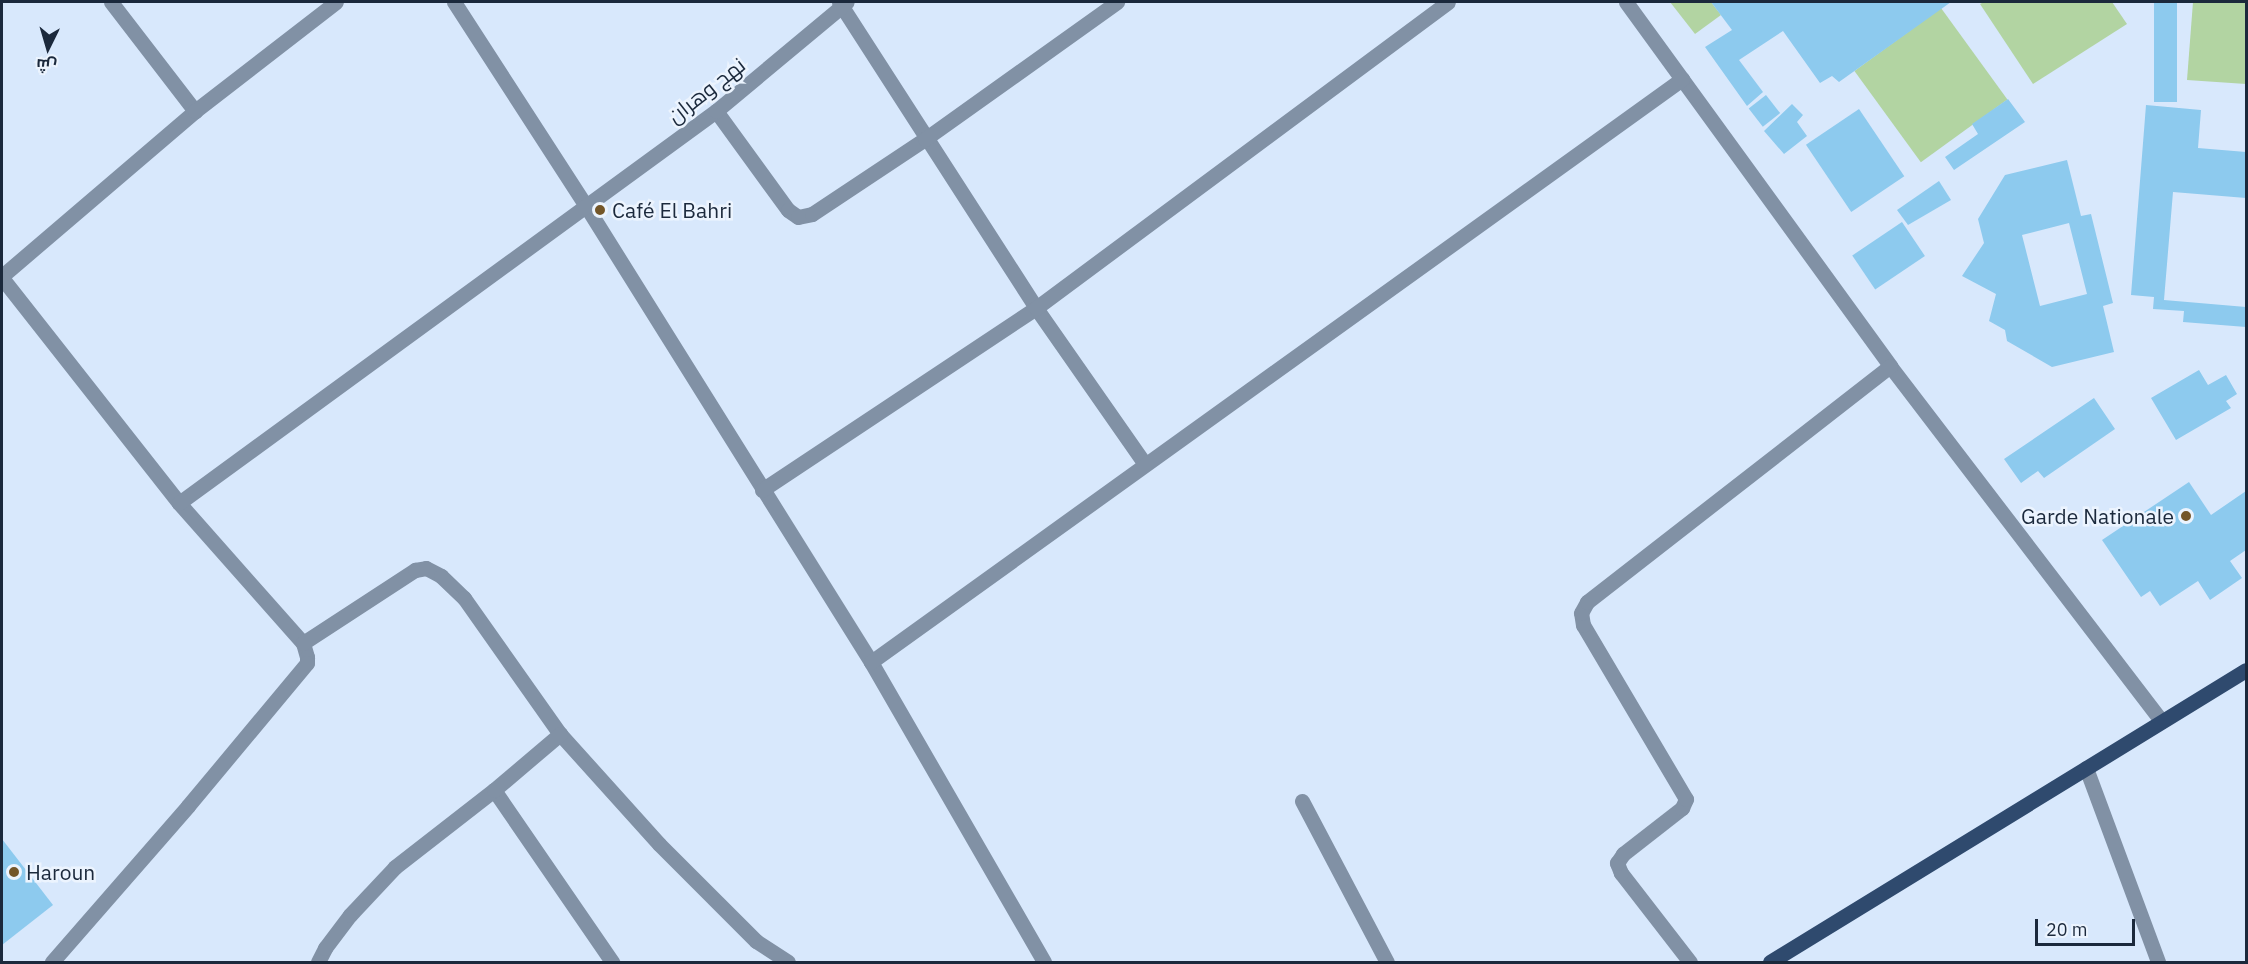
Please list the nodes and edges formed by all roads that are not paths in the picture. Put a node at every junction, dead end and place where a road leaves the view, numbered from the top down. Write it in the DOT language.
graph roads {
  1 [pos="111,2"];
  2 [pos="336,2"];
  3 [pos="454,2"];
  4 [pos="1117,2"];
  5 [pos="1449,2"];
  6 [pos="1626,2"];
  7 [pos="843,3"];
  8 [pos="1682,79"];
  9 [pos="195,111"];
  10 [pos="716,111"];
  11 [pos="925,139"];
  12 [pos="586,206"];
  13 [pos="2,277"];
  14 [pos="1036,308"];
  15 [pos="1890,366"];
  16 [pos="1145,464"];
  17 [pos="762,490"];
  18 [pos="179,503"];
  19 [pos="303,643"];
  20 [pos="871,662"];
  21 [pos="2247,670"];
  22 [pos="2161,721"];
  23 [pos="560,734"];
  24 [pos="2086,768"];
  25 [pos="494,790"];
  26 [pos="1302,801"];
  27 [pos="52,963"];
  28 [pos="318,963"];
  29 [pos="612,963"];
  30 [pos="788,963"];
  31 [pos="1044,963"];
  32 [pos="1387,963"];
  33 [pos="1690,963"];
  34 [pos="1770,963"];
  35 [pos="2158,963"];
  1 -- 9 [label="street"];
  2 -- 9 [label="street"];
  3 -- 12 [label="street"];
  4 -- 11 [label="street"];
  5 -- 14 [label="street"];
  6 -- 8 [label="street"];
  7 -- 10 [label="street, نهج وهران"];
  7 -- 11 [label="street"];
  8 -- 15 [label="street"];
  8 -- 16 [label="street"];
  9 -- 13 [label="street"];
  10 -- 11 [label="street"];
  10 -- 12 [label="street, نهج وهران"];
  11 -- 14 [label="street"];
  12 -- 17 [label="street"];
  12 -- 18 [label="street, نهج وهران"];
  13 -- 18 [label="street"];
  14 -- 16 [label="street"];
  14 -- 17 [label="street"];
  15 -- 22 [label="street"];
  15 -- 33 [label="street"];
  16 -- 20 [label="street"];
  17 -- 20 [label="street"];
  18 -- 19 [label="street"];
  19 -- 23 [label="street"];
  19 -- 27 [label="street"];
  20 -- 31 [label="street"];
  21 -- 22 [label="main road"];
  22 -- 24 [label="main road"];
  23 -- 25 [label="street"];
  23 -- 30 [label="street"];
  24 -- 34 [label="main road"];
  24 -- 35 [label="street"];
  25 -- 28 [label="street"];
  25 -- 29 [label="street"];
  26 -- 32 [label="street"];
}
